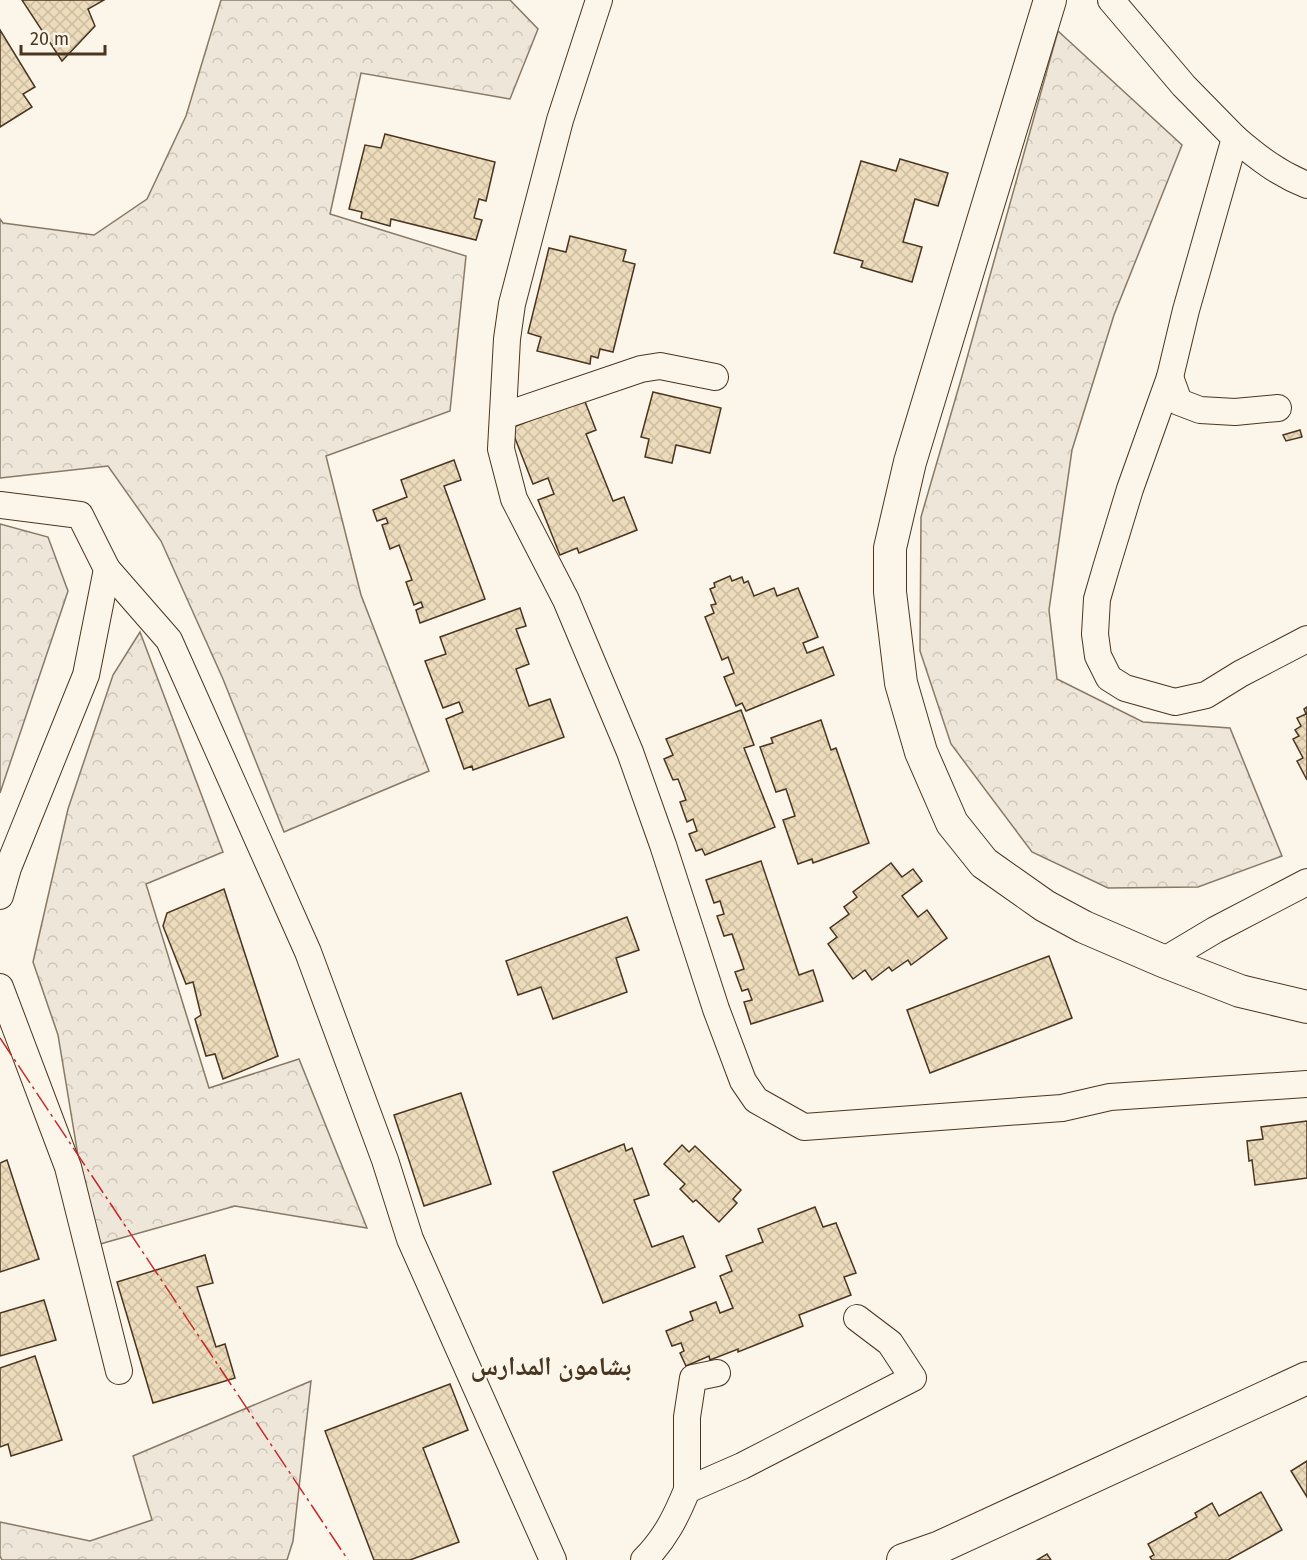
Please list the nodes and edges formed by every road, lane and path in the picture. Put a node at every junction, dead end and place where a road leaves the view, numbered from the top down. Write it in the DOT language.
graph roads {
  1 [pos="599,0"];
  2 [pos="1050,0"];
  3 [pos="1111,0"];
  4 [pos="1235,138"];
  5 [pos="1307,185"];
  6 [pos="715,377"];
  7 [pos="1170,377"];
  8 [pos="1278,408"];
  9 [pos="503,416"];
  10 [pos="0,505"];
  11 [pos="107,569"];
  12 [pos="1307,639"];
  13 [pos="4,866"];
  14 [pos="1307,882"];
  15 [pos="0,896"];
  16 [pos="1163,961"];
  17 [pos="0,987"];
  18 [pos="1307,1007"];
  19 [pos="1307,1084"];
  20 [pos="857,1318"];
  21 [pos="119,1371"];
  22 [pos="717,1373"];
  23 [pos="1307,1378"];
  24 [pos="687,1490"];
  25 [pos="553,1560"];
  26 [pos="644,1560"];
  27 [pos="903,1560"];
  1 -- 9 [label="street"];
  2 -- 16 [label="street"];
  3 -- 4 [label="street"];
  4 -- 5 [label="street"];
  4 -- 7 [label="street"];
  6 -- 9 [label="street"];
  7 -- 8 [label="street"];
  7 -- 12 [label="street"];
  9 -- 19 [label="street"];
  10 -- 11 [label="street"];
  11 -- 13 [label="street"];
  11 -- 25 [label="street"];
  13 -- 15 [label="street"];
  14 -- 16 [label="street"];
  16 -- 18 [label="street"];
  17 -- 21 [label="street"];
  20 -- 24 [label="street"];
  22 -- 24 [label="street"];
  23 -- 27 [label="street"];
  24 -- 26 [label="street"];
}
